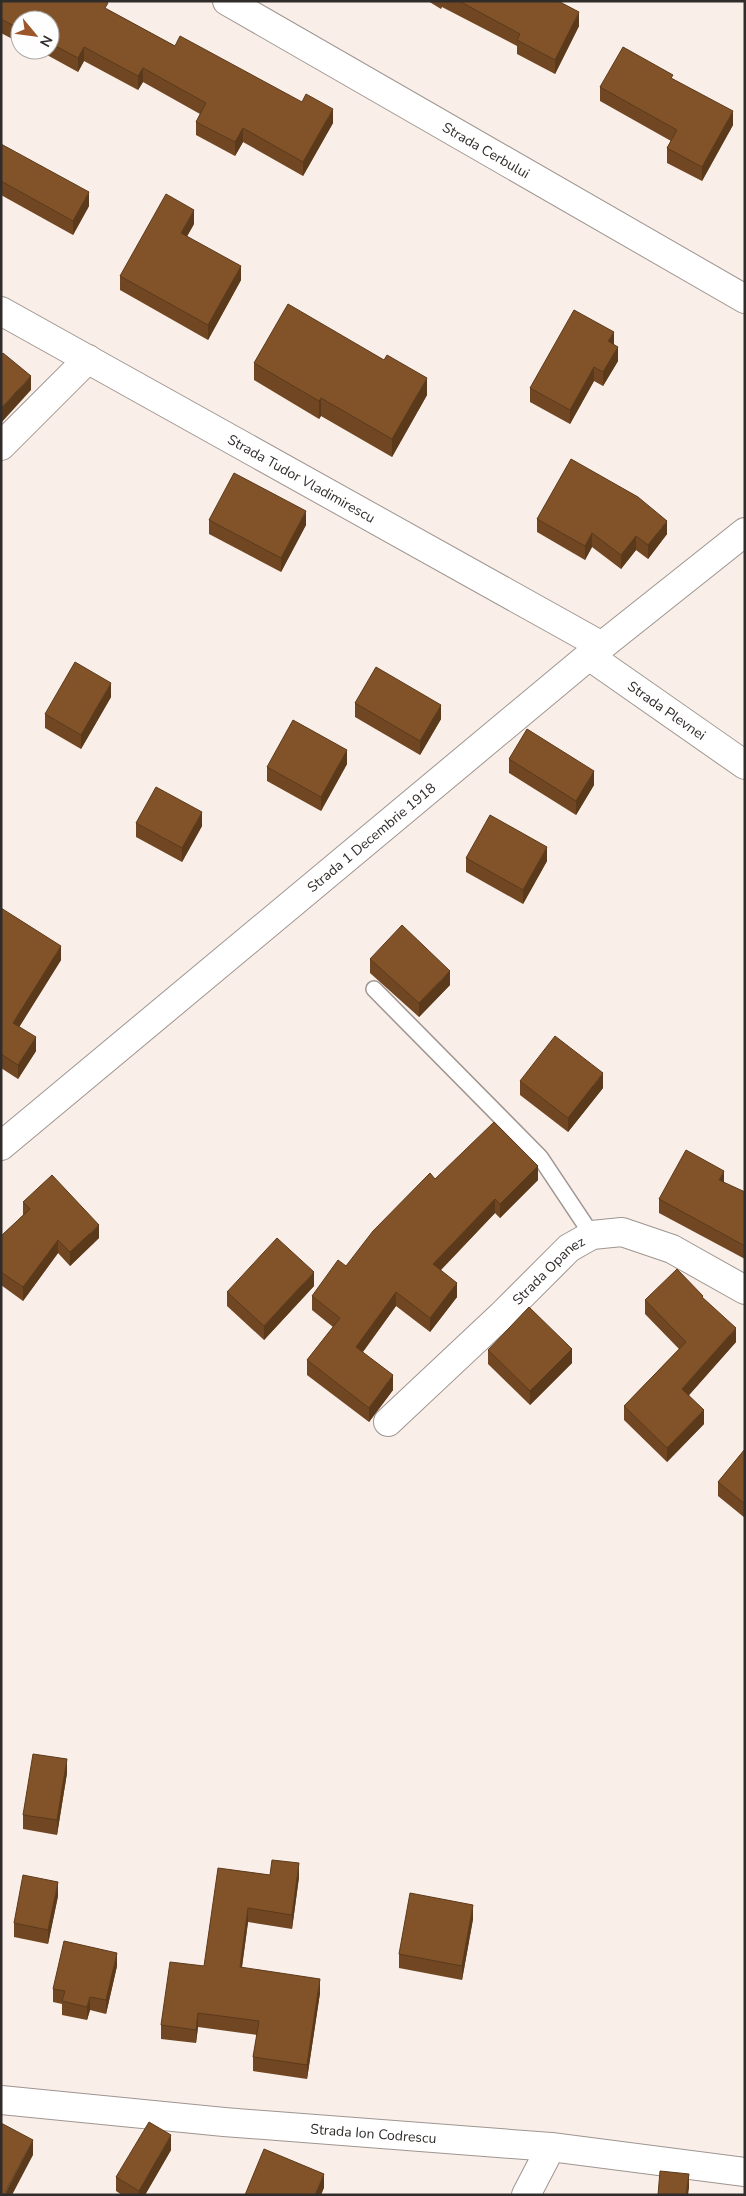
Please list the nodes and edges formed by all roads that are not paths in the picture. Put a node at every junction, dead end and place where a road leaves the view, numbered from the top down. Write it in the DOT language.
graph roads {
  1 [pos="227,1"];
  2 [pos="745,299"];
  3 [pos="1,311"];
  4 [pos="88,359"];
  5 [pos="1,446"];
  6 [pos="745,532"];
  7 [pos="596,651"];
  8 [pos="745,765"];
  9 [pos="374,989"];
  10 [pos="1,1146"];
  11 [pos="592,1235"];
  12 [pos="745,1290"];
  13 [pos="388,1422"];
  14 [pos="1,2100"];
  15 [pos="552,2147"];
  16 [pos="745,2172"];
  17 [pos="526,2195"];
  1 -- 2 [label="street, Strada Cerbului"];
  3 -- 4 [label="street, Strada Tudor Vladimirescu"];
  4 -- 5 [label="street"];
  4 -- 7 [label="street, Strada Tudor Vladimirescu"];
  6 -- 7 [label="street, Strada 1 Decembrie 1918"];
  7 -- 8 [label="street, Strada Plevnei"];
  7 -- 10 [label="street, Strada 1 Decembrie 1918"];
  9 -- 11 [label="lane"];
  11 -- 12 [label="street, Strada Opanez"];
  11 -- 13 [label="street, Strada Opanez"];
  14 -- 15 [label="street, Strada Ion Codrescu"];
  15 -- 16 [label="street, Strada Ion Codrescu"];
  15 -- 17 [label="street"];
}
